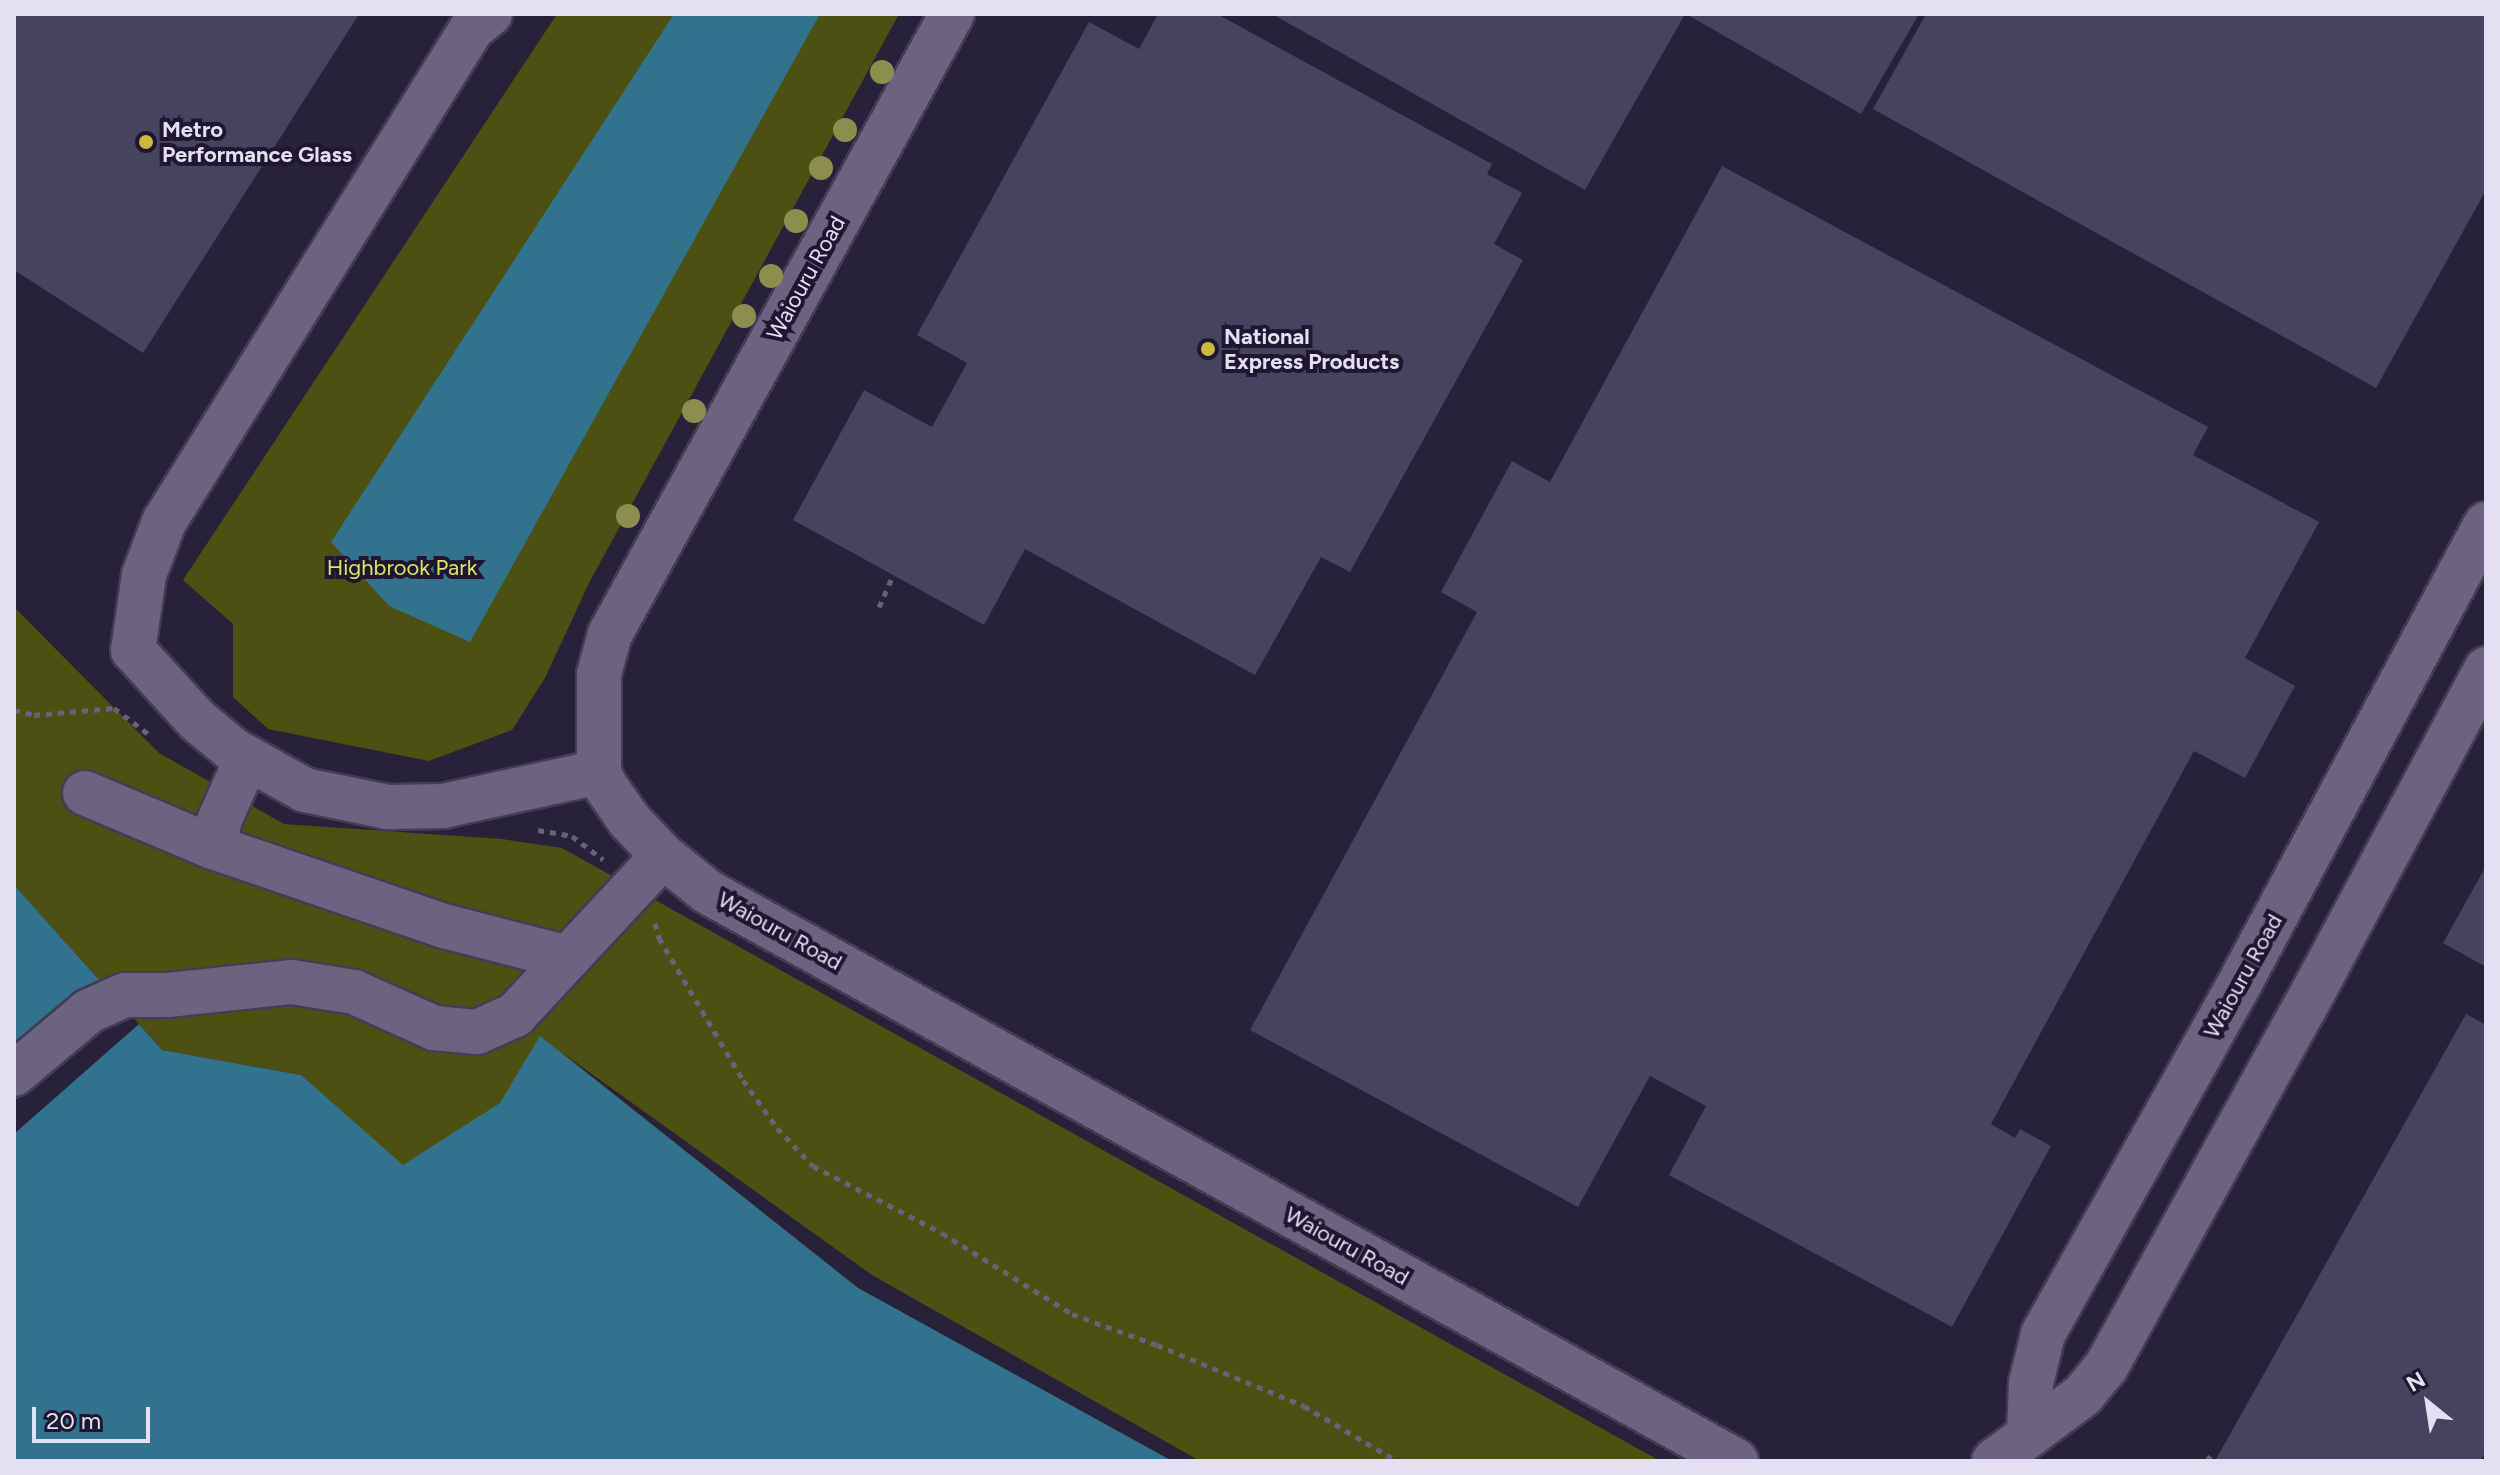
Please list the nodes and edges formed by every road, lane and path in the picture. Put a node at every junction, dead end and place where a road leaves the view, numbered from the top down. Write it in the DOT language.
graph roads {
  1 [pos="490,14"];
  2 [pos="952,14"];
  3 [pos="2486,524"];
  4 [pos="2475,571"];
  5 [pos="893,575"];
  6 [pos="879,607"];
  7 [pos="2486,669"];
  8 [pos="247,758"];
  9 [pos="599,772"];
  10 [pos="85,793"];
  11 [pos="213,847"];
  12 [pos="663,856"];
  13 [pos="652,914"];
  14 [pos="568,958"];
  15 [pos="2243,977"];
  16 [pos="2304,1009"];
  17 [pos="14,1074"];
  18 [pos="2029,1435"];
  19 [pos="2212,1453"];
  20 [pos="1397,1461"];
  21 [pos="1736,1461"];
  22 [pos="1994,1461"];
  23 [pos="2207,1461"];
  1 -- 8 [label="street"];
  2 -- 9 [label="street, Waiouru Road"];
  3 -- 4 [label="street, Waiouru Road"];
  4 -- 15 [label="street, Waiouru Road"];
  5 -- 6 [label="path"];
  7 -- 16 [label="street"];
  8 -- 9 [label="street"];
  8 -- 11 [label="street"];
  9 -- 12 [label="street, Waiouru Road"];
  10 -- 11 [label="street"];
  11 -- 14 [label="street"];
  12 -- 14 [label="street"];
  12 -- 21 [label="street, Waiouru Road"];
  13 -- 20 [label="path"];
  14 -- 17 [label="street"];
  15 -- 16 [label="street"];
  15 -- 18 [label="street, Waiouru Road"];
  16 -- 18 [label="street"];
  18 -- 22 [label="street"];
  19 -- 23 [label="path"];
}
